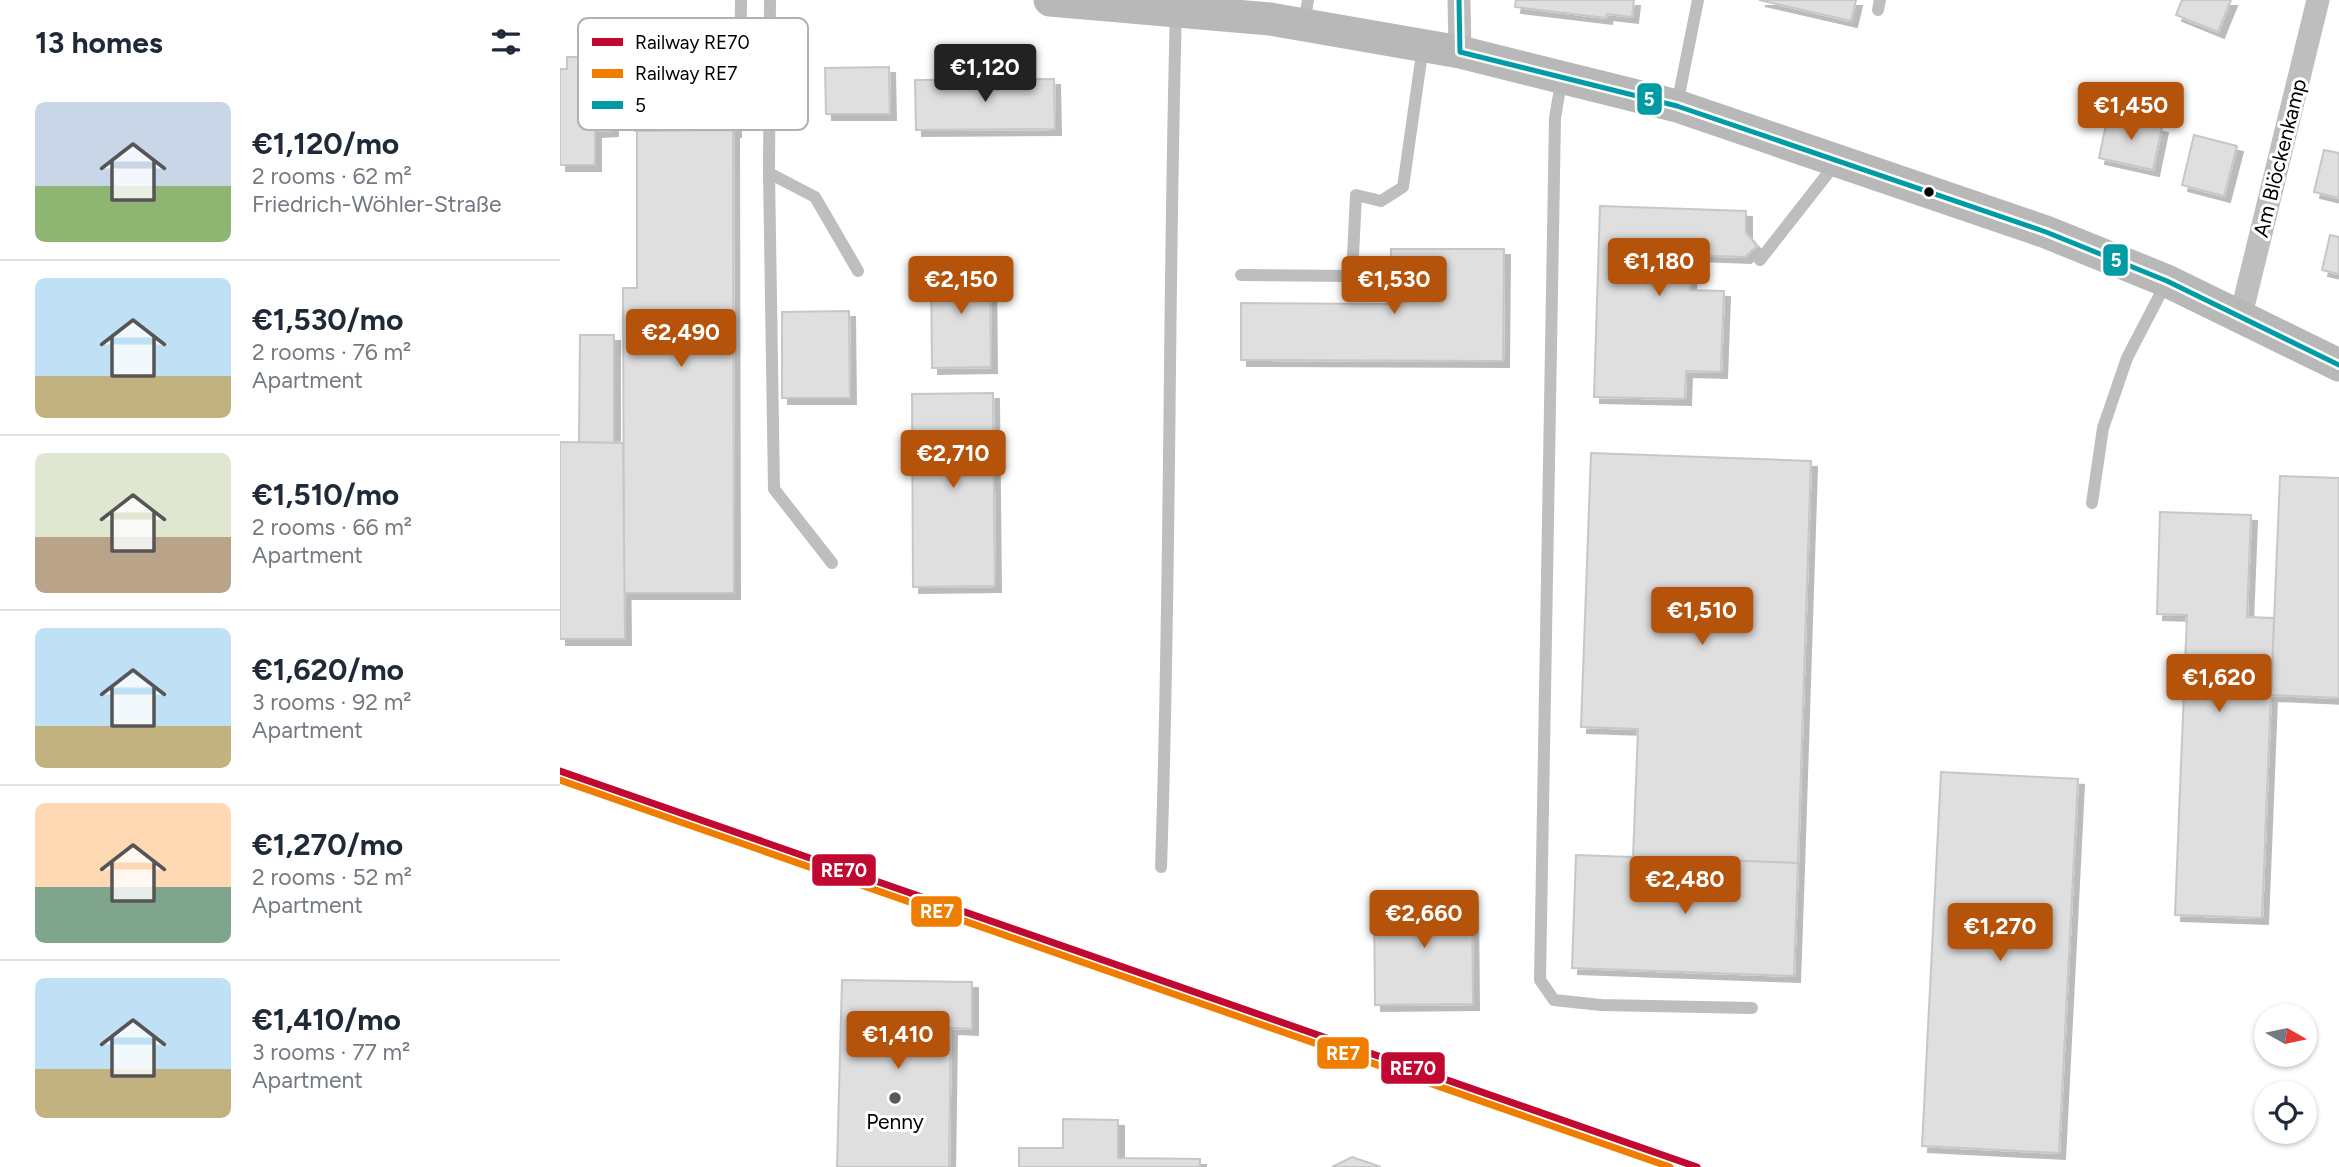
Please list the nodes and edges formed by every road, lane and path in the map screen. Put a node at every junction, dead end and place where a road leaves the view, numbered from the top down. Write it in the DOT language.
graph roads {
  1 [pos="741,0"];
  2 [pos="770,0"];
  3 [pos="1049,0"];
  4 [pos="1459,0"];
  5 [pos="1698,0"];
  6 [pos="2318,0"];
  7 [pos="1096,2"];
  8 [pos="1225,8"];
  9 [pos="1176,11"];
  10 [pos="1306,12"];
  11 [pos="741,18"];
  12 [pos="770,18"];
  13 [pos="1423,46"];
  14 [pos="1460,52"];
  15 [pos="1562,77"];
  16 [pos="1677,106"];
  17 [pos="769,130"];
  18 [pos="1836,162"];
  19 [pos="769,173"];
  20 [pos="1760,260"];
  21 [pos="858,271"];
  22 [pos="1241,275"];
  23 [pos="2167,281"];
  24 [pos="2241,316"];
  25 [pos="2339,365"];
  26 [pos="2092,503"];
  27 [pos="832,563"];
  28 [pos="1161,866"];
  29 [pos="1752,1008"];
  1 -- 11 [label="lane"];
  2 -- 12 [label="lane"];
  3 -- 7 [label="street"];
  4 -- 14 [label="street"];
  5 -- 16 [label="lane"];
  6 -- 24 [label="street, Am Blöckenkamp"];
  7 -- 9 [label="street"];
  8 -- 9 [label="street"];
  8 -- 10 [label="street"];
  9 -- 28 [label="lane"];
  10 -- 13 [label="street"];
  13 -- 14 [label="street"];
  13 -- 22 [label="lane"];
  14 -- 15 [label="street"];
  15 -- 16 [label="street"];
  15 -- 29 [label="lane"];
  16 -- 18 [label="street"];
  17 -- 19 [label="lane"];
  18 -- 20 [label="lane"];
  18 -- 23 [label="street"];
  19 -- 21 [label="lane"];
  19 -- 27 [label="lane"];
  23 -- 24 [label="street"];
  23 -- 26 [label="lane"];
  24 -- 25 [label="street"];
}
